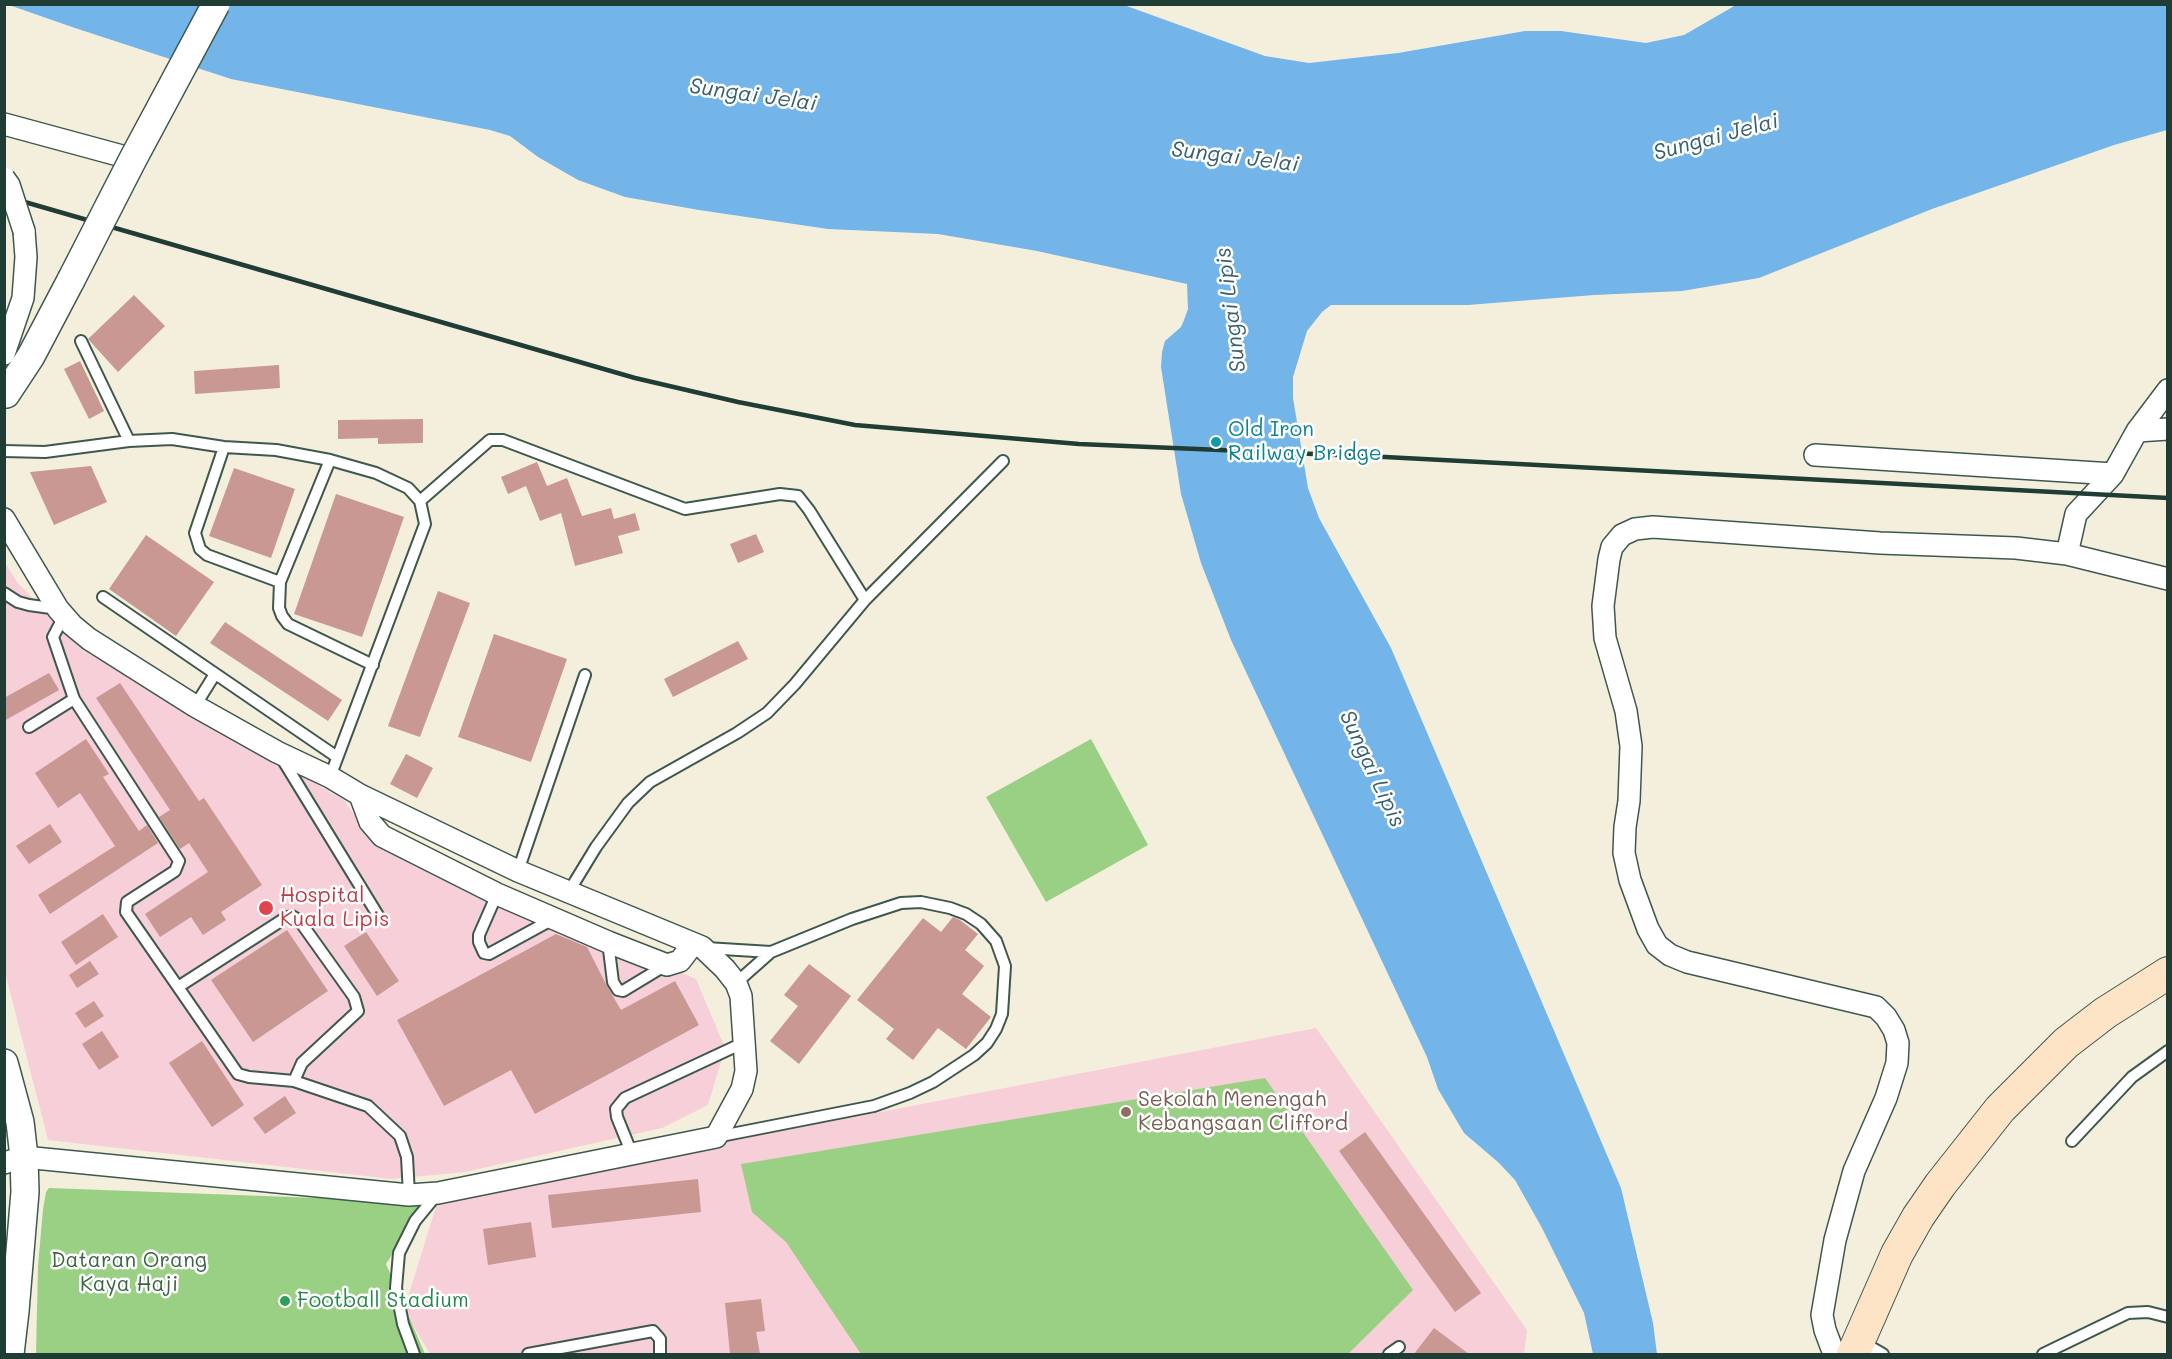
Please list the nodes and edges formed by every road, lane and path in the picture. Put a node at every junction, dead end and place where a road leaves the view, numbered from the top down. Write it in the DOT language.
graph roads {
  1 [pos="216,4"];
  2 [pos="4,124"];
  3 [pos="133,159"];
  4 [pos="4,178"];
  5 [pos="81,341"];
  6 [pos="4,354"];
  7 [pos="2168,390"];
  8 [pos="5,400"];
  9 [pos="2168,429"];
  10 [pos="2138,431"];
  11 [pos="129,441"];
  12 [pos="224,447"];
  13 [pos="4,452"];
  14 [pos="1815,455"];
  15 [pos="330,460"];
  16 [pos="1003,461"];
  17 [pos="2113,474"];
  18 [pos="420,501"];
  19 [pos="4,519"];
  20 [pos="2067,554"];
  21 [pos="2168,579"];
  22 [pos="280,582"];
  23 [pos="4,593"];
  24 [pos="103,597"];
  25 [pos="865,600"];
  26 [pos="61,613"];
  27 [pos="372,664"];
  28 [pos="215,674"];
  29 [pos="585,675"];
  30 [pos="74,699"];
  31 [pos="195,706"];
  32 [pos="29,727"];
  33 [pos="277,752"];
  34 [pos="337,757"];
  35 [pos="330,777"];
  36 [pos="360,795"];
  37 [pos="518,871"];
  38 [pos="568,893"];
  39 [pos="496,894"];
  40 [pos="379,917"];
  41 [pos="553,919"];
  42 [pos="608,942"];
  43 [pos="698,946"];
  44 [pos="771,952"];
  45 [pos="667,964"];
  46 [pos="2168,973"];
  47 [pos="736,983"];
  48 [pos="178,987"];
  49 [pos="745,1042"];
  50 [pos="2168,1051"];
  51 [pos="4,1063"];
  52 [pos="294,1081"];
  53 [pos="716,1137"];
  54 [pos="2072,1141"];
  55 [pos="632,1154"];
  56 [pos="14,1160"];
  57 [pos="438,1193"];
  58 [pos="409,1195"];
  59 [pos="10,1313"];
  60 [pos="2168,1317"];
  61 [pos="1398,1347"];
  62 [pos="1857,1351"];
  63 [pos="10,1354"];
  64 [pos="414,1354"];
  65 [pos="528,1354"];
  66 [pos="660,1354"];
  67 [pos="1389,1354"];
  68 [pos="2043,1354"];
  1 -- 3 [label="street, bridge"];
  2 -- 3 [label="street"];
  3 -- 8 [label="street, bridge"];
  4 -- 6 [label="street, bridge"];
  5 -- 11 [label="lane"];
  7 -- 10 [label="street"];
  9 -- 10 [label="street"];
  10 -- 17 [label="street"];
  11 -- 12 [label="lane"];
  11 -- 13 [label="lane"];
  12 -- 15 [label="lane"];
  12 -- 22 [label="lane"];
  14 -- 17 [label="street"];
  15 -- 18 [label="lane"];
  15 -- 22 [label="lane"];
  16 -- 25 [label="lane"];
  17 -- 20 [label="street"];
  18 -- 25 [label="lane"];
  18 -- 27 [label="lane"];
  19 -- 26 [label="street"];
  20 -- 21 [label="street"];
  20 -- 62 [label="street"];
  22 -- 27 [label="lane"];
  23 -- 26 [label="lane"];
  24 -- 28 [label="lane"];
  25 -- 38 [label="lane"];
  26 -- 30 [label="lane"];
  26 -- 31 [label="street"];
  27 -- 34 [label="lane"];
  28 -- 31 [label="lane"];
  28 -- 34 [label="lane"];
  29 -- 37 [label="lane"];
  30 -- 32 [label="lane"];
  30 -- 48 [label="lane"];
  31 -- 33 [label="street"];
  33 -- 35 [label="street"];
  33 -- 40 [label="lane"];
  34 -- 35 [label="lane"];
  35 -- 36 [label="street"];
  36 -- 37 [label="street"];
  36 -- 39 [label="street"];
  37 -- 38 [label="street"];
  38 -- 43 [label="street"];
  39 -- 41 [label="street"];
  39 -- 41 [label="lane"];
  41 -- 42 [label="street"];
  42 -- 45 [label="street"];
  42 -- 45 [label="lane"];
  43 -- 44 [label="lane"];
  43 -- 45 [label="street"];
  43 -- 47 [label="street"];
  44 -- 47 [label="lane"];
  44 -- 53 [label="lane"];
  46 -- 62 [label="main road"];
  47 -- 49 [label="street"];
  48 -- 52 [label="lane"];
  48 -- 52 [label="lane"];
  49 -- 53 [label="street"];
  49 -- 55 [label="lane"];
  50 -- 54 [label="lane"];
  51 -- 56 [label="street"];
  52 -- 58 [label="lane"];
  53 -- 55 [label="street"];
  55 -- 57 [label="street"];
  56 -- 58 [label="street"];
  56 -- 59 [label="street"];
  57 -- 58 [label="street"];
  57 -- 64 [label="lane"];
  59 -- 63 [label="street"];
  60 -- 68 [label="lane"];
  61 -- 67 [label="lane"];
  65 -- 66 [label="lane"];
}
